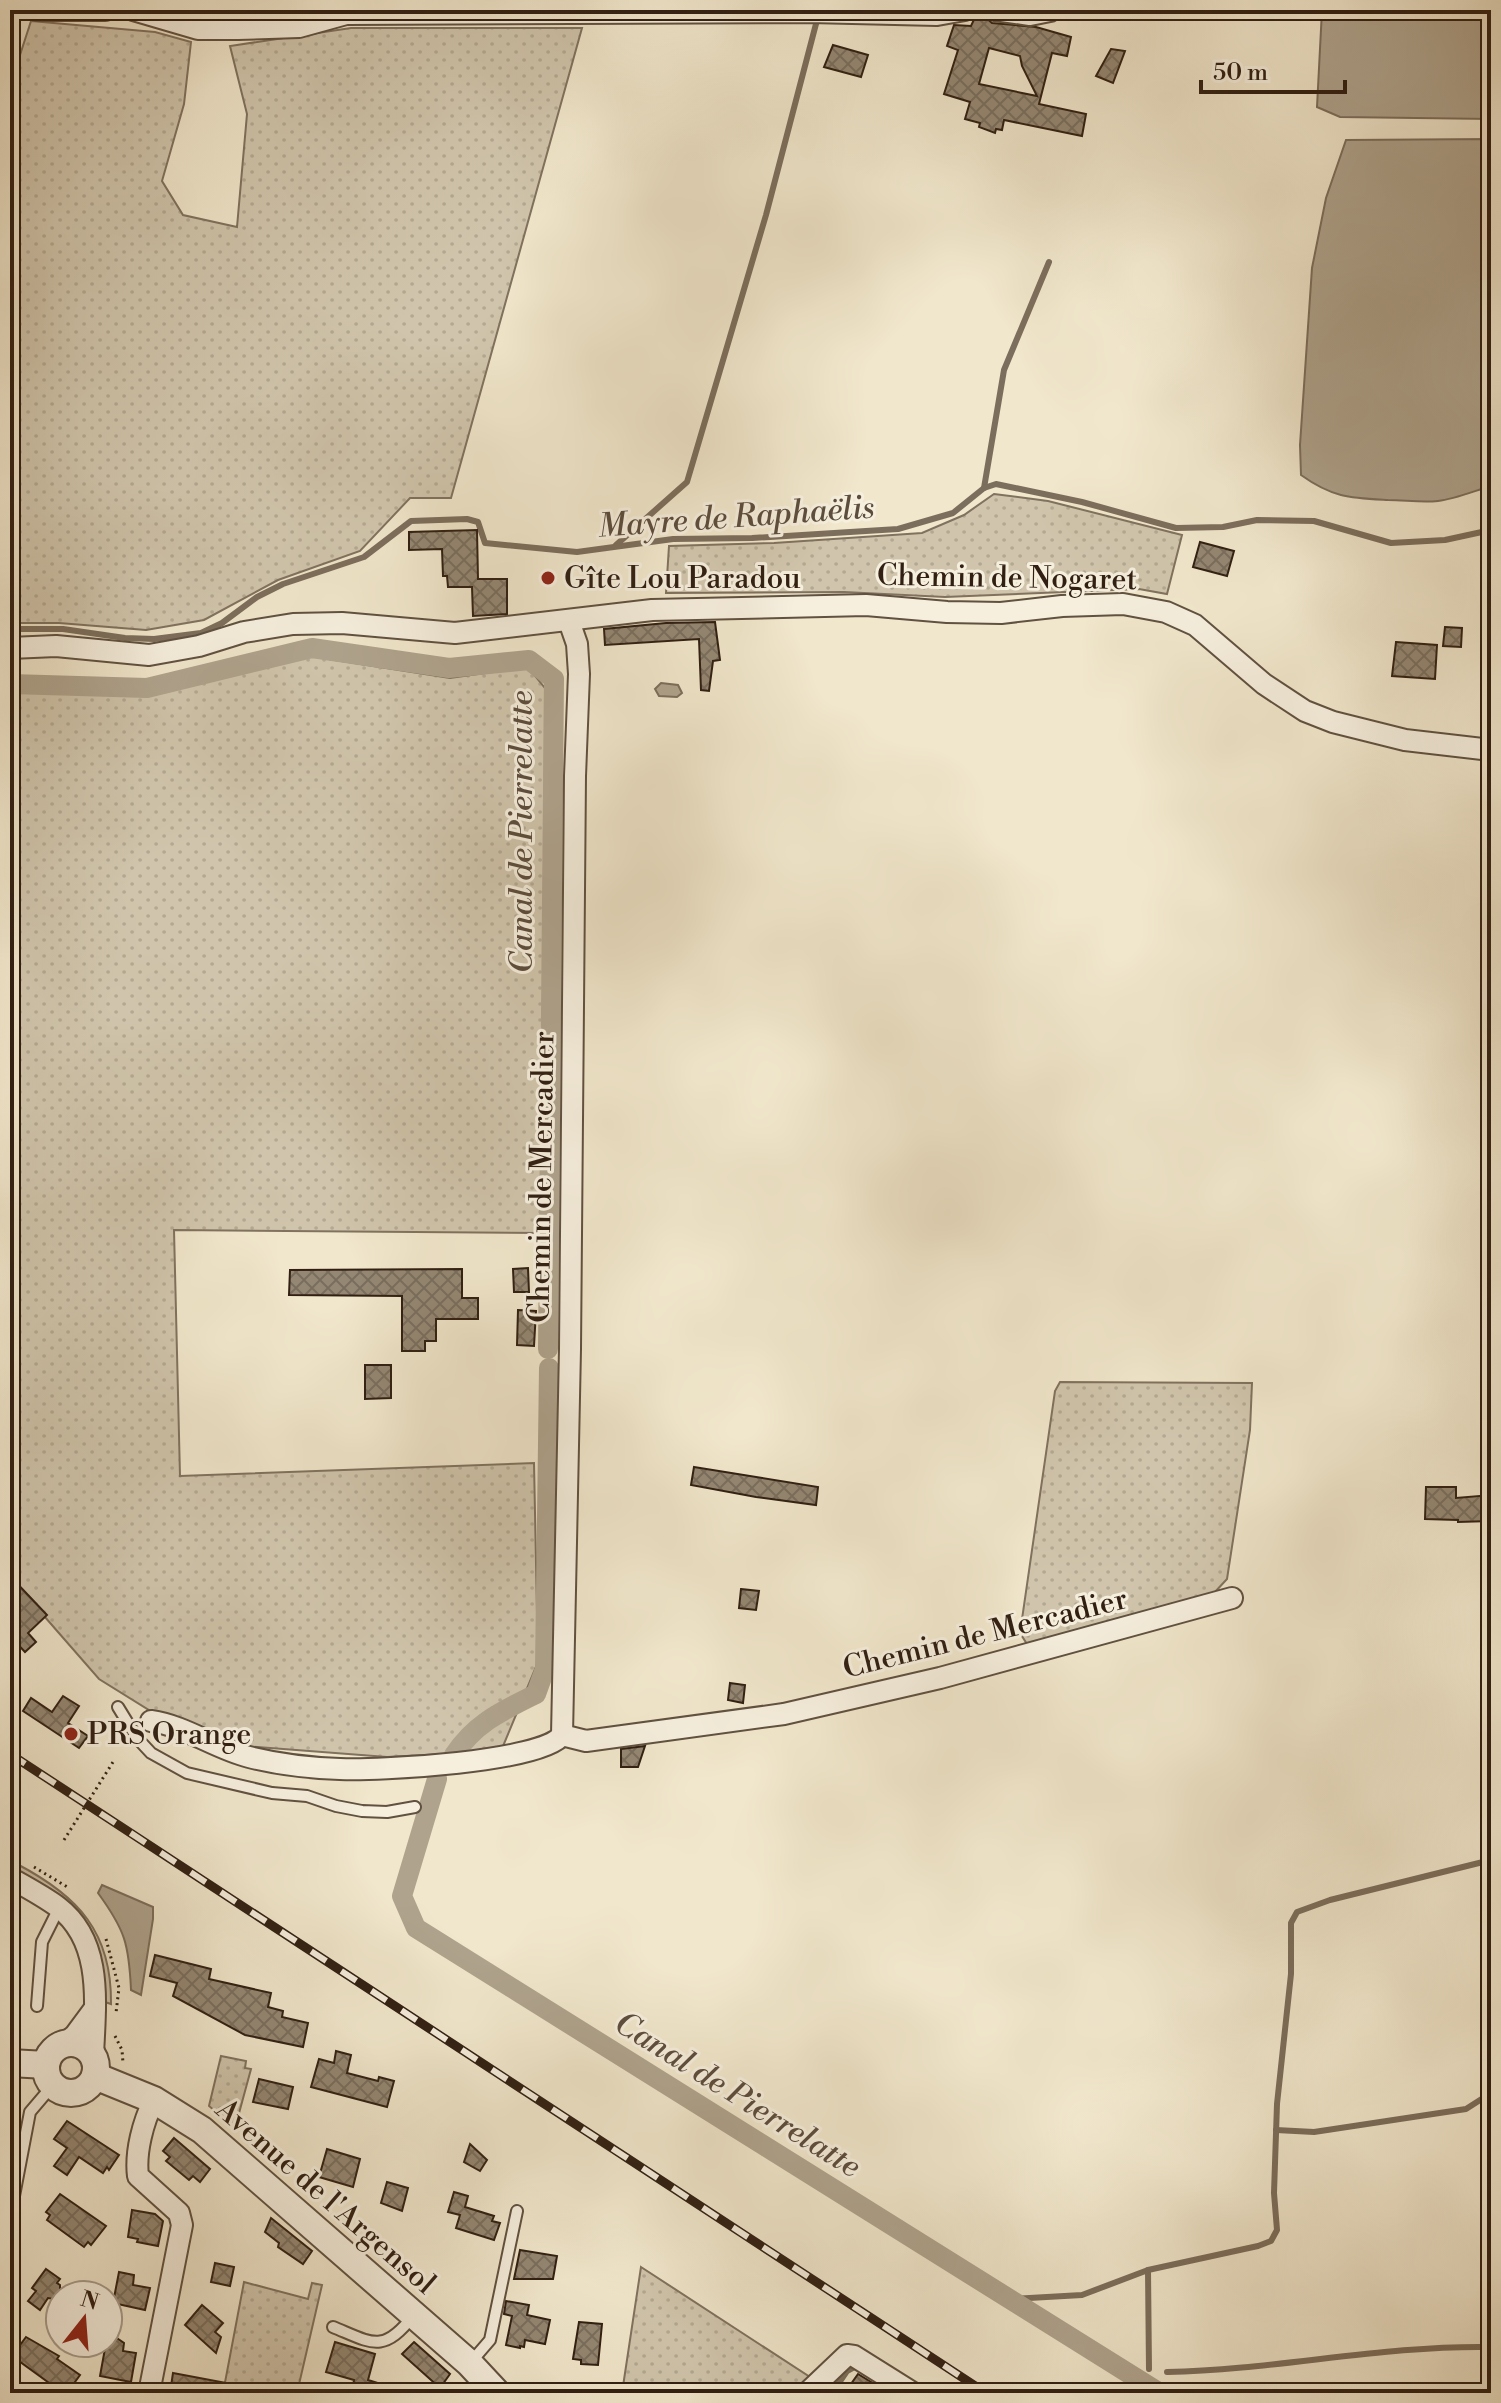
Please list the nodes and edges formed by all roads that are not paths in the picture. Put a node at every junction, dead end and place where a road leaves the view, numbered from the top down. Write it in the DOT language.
graph roads {
  1 [pos="37,10"];
  2 [pos="105,10"];
  3 [pos="133,10"];
  4 [pos="965,10"];
  5 [pos="995,10"];
  6 [pos="1050,11"];
  7 [pos="235,19"];
  8 [pos="569,621"];
  9 [pos="10,648"];
  10 [pos="1491,750"];
  11 [pos="1232,1598"];
  12 [pos="118,1707"];
  13 [pos="151,1721"];
  14 [pos="562,1735"];
  15 [pos="415,1807"];
  16 [pos="10,1878"];
  17 [pos="59,1908"];
  18 [pos="37,2006"];
  19 [pos="95,2008"];
  20 [pos="64,2044"];
  21 [pos="10,2063"];
  22 [pos="94,2066"];
  23 [pos="50,2075"];
  24 [pos="154,2100"];
  25 [pos="517,2211"];
  26 [pos="10,2217"];
  27 [pos="414,2314"];
  28 [pos="333,2327"];
  29 [pos="469,2363"];
  30 [pos="149,2393"];
  31 [pos="497,2393"];
  32 [pos="807,2393"];
  33 [pos="913,2393"];
  1 -- 2 [label="street"];
  3 -- 7 [label="street"];
  4 -- 7 [label="street"];
  5 -- 6 [label="street"];
  8 -- 9 [label="street, Chemin de Nogaret"];
  8 -- 10 [label="street, Chemin de Nogaret"];
  8 -- 14 [label="street, Chemin de Mercadier"];
  11 -- 14 [label="street, Chemin de Mercadier"];
  12 -- 15 [label="lane"];
  13 -- 14 [label="street"];
  16 -- 17 [label="street"];
  17 -- 18 [label="lane"];
  17 -- 19 [label="street"];
  19 -- 20 [label="street"];
  19 -- 22 [label="street"];
  20 -- 22 [label="street"];
  20 -- 23 [label="street"];
  21 -- 23 [label="street"];
  22 -- 23 [label="street"];
  22 -- 24 [label="street, Avenue de l'Argensol"];
  23 -- 26 [label="lane"];
  24 -- 27 [label="street, Avenue de l'Argensol"];
  24 -- 30 [label="street"];
  25 -- 29 [label="lane"];
  27 -- 28 [label="lane"];
  27 -- 29 [label="street, Avenue de l'Argensol"];
  29 -- 31 [label="street, Avenue de l'Argensol"];
  32 -- 33 [label="street"];
}
